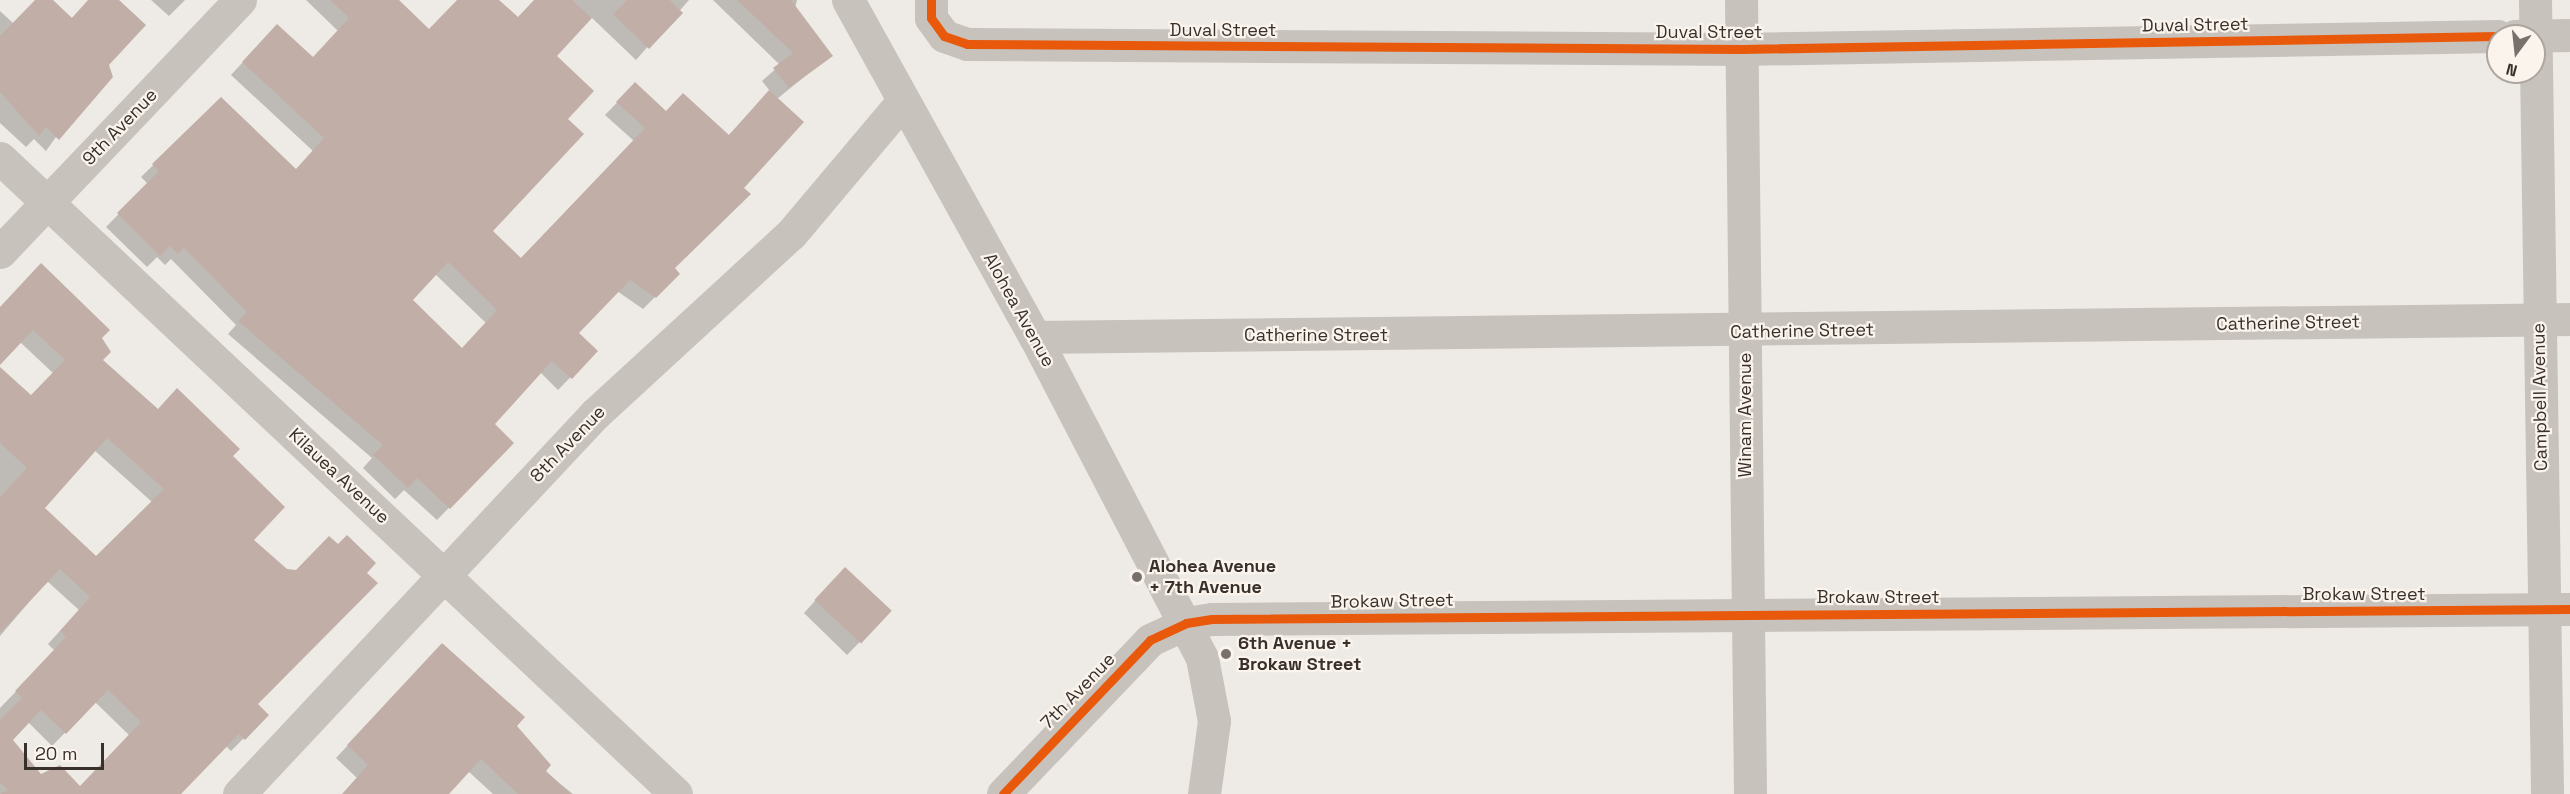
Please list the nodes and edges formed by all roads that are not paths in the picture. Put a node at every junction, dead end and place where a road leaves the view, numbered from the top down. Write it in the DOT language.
graph roads {
  1 [pos="240,0"];
  2 [pos="848,0"];
  3 [pos="1741,0"];
  4 [pos="2535,0"];
  5 [pos="931,9"];
  6 [pos="2536,24"];
  7 [pos="2546,35"];
  8 [pos="2570,35"];
  9 [pos="2486,36"];
  10 [pos="1741,49"];
  11 [pos="2539,84"];
  12 [pos="902,102"];
  13 [pos="0,159"];
  14 [pos="47,204"];
  15 [pos="0,252"];
  16 [pos="2554,319"];
  17 [pos="1744,332"];
  18 [pos="1035,337"];
  19 [pos="445,574"];
  20 [pos="2558,610"];
  21 [pos="1747,614"];
  22 [pos="1186,623"];
  23 [pos="239,794"];
  24 [pos="676,794"];
  25 [pos="1003,794"];
  26 [pos="1204,794"];
  27 [pos="1750,794"];
  28 [pos="2547,794"];
  1 -- 14 [label="street, 9th Avenue"];
  2 -- 12 [label="street, Alohea Avenue"];
  3 -- 10 [label="street, Winam Avenue"];
  4 -- 6 [label="street, Campbell Avenue"];
  5 -- 10 [label="street, Duval Street"];
  7 -- 8 [label="street, Duval Street"];
  9 -- 10 [label="street, Duval Street"];
  10 -- 17 [label="street, Winam Avenue"];
  11 -- 16 [label="street, Campbell Avenue"];
  12 -- 18 [label="street, Alohea Avenue"];
  12 -- 19 [label="street, 8th Avenue"];
  13 -- 14 [label="street, Kilauea Avenue"];
  14 -- 15 [label="street, 9th Avenue"];
  14 -- 19 [label="street, Kilauea Avenue"];
  16 -- 17 [label="street, Catherine Street"];
  16 -- 20 [label="street, Campbell Avenue"];
  17 -- 18 [label="street, Catherine Street"];
  17 -- 21 [label="street, Winam Avenue"];
  18 -- 22 [label="street, Alohea Avenue"];
  19 -- 23 [label="street, 8th Avenue"];
  19 -- 24 [label="street, Kilauea Avenue"];
  20 -- 21 [label="street, Brokaw Street"];
  20 -- 28 [label="street, Campbell Avenue"];
  21 -- 22 [label="street, Brokaw Street"];
  21 -- 27 [label="street, Winam Avenue"];
  22 -- 25 [label="street, 7th Avenue"];
  22 -- 26 [label="street, Alohea Avenue"];
}
